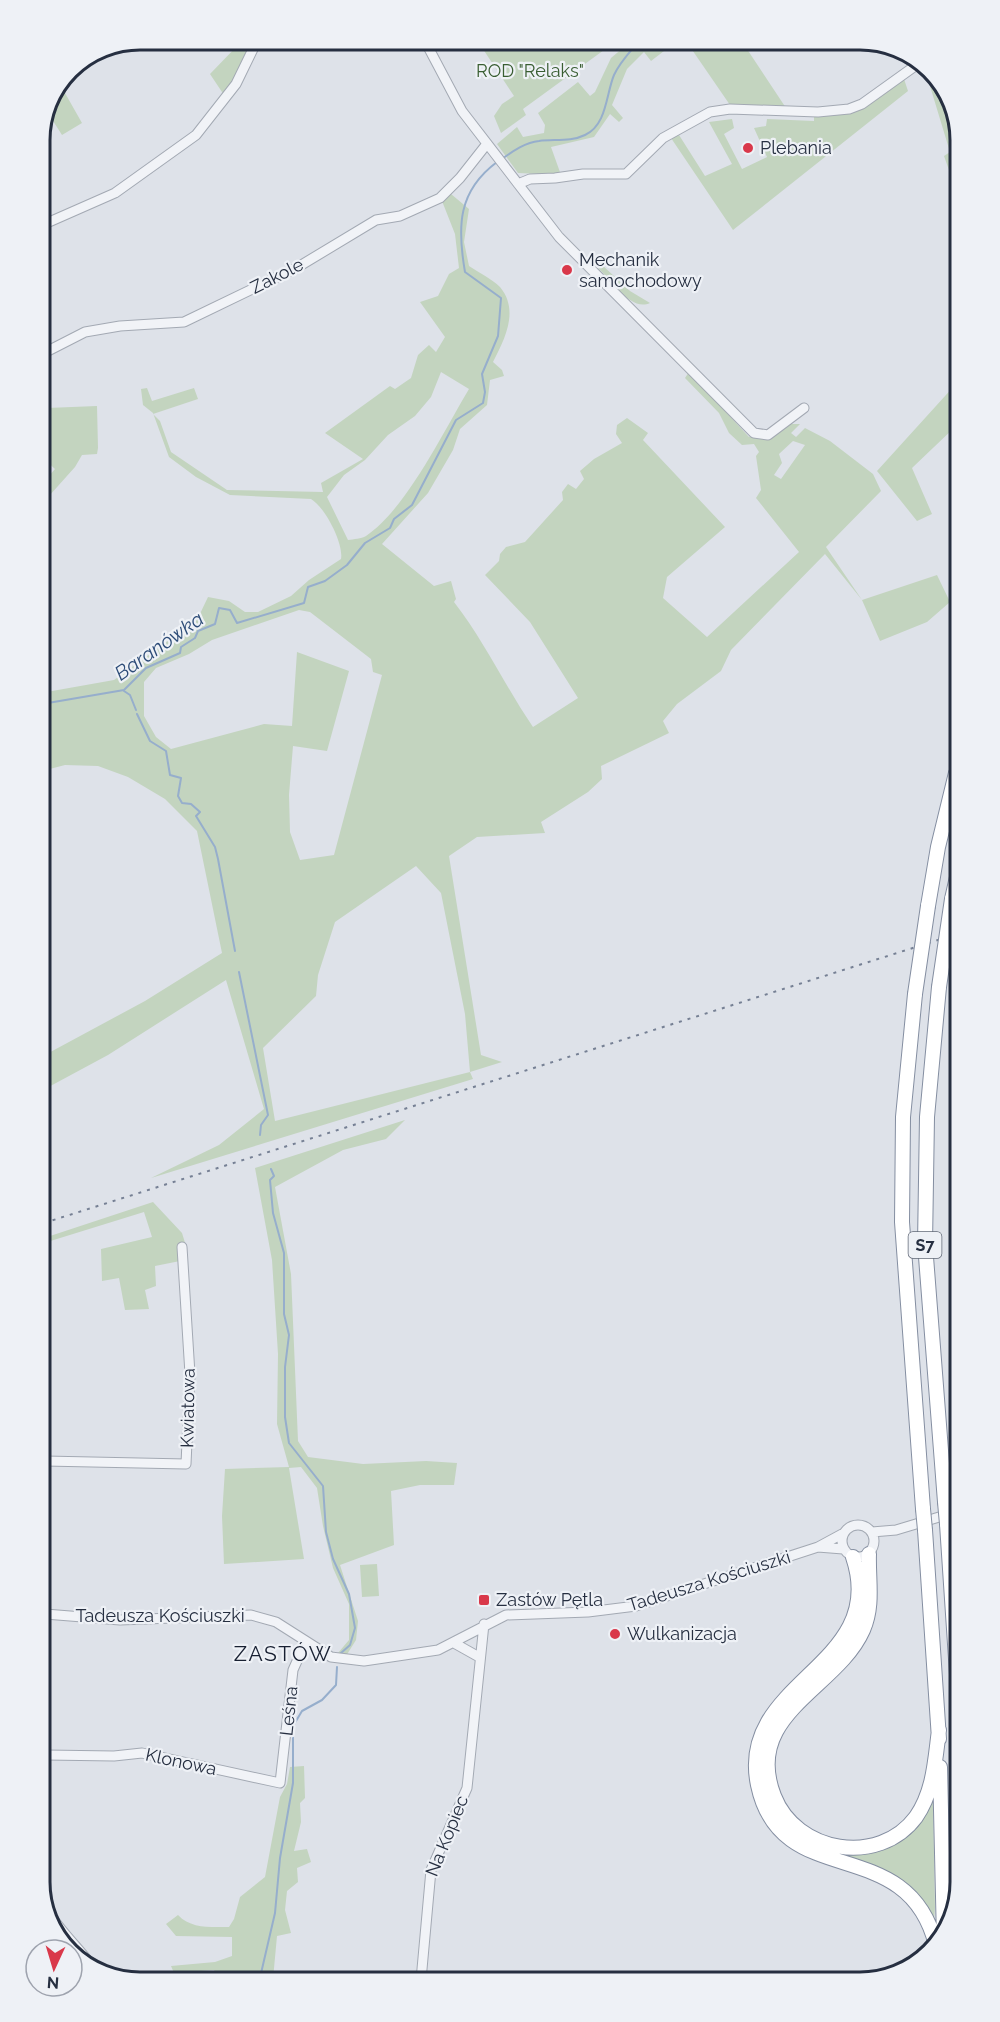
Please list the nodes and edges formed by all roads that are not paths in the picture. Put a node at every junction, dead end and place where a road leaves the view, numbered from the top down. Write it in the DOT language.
graph roads {
  1 [pos="253,50"];
  2 [pos="429,50"];
  3 [pos="913,67"];
  4 [pos="489,148"];
  5 [pos="518,184"];
  6 [pos="50,222"];
  7 [pos="50,350"];
  8 [pos="804,408"];
  9 [pos="950,798"];
  10 [pos="950,913"];
  11 [pos="182,1247"];
  12 [pos="50,1461"];
  13 [pos="950,1514"];
  14 [pos="842,1534"];
  15 [pos="874,1536"];
  16 [pos="818,1547"];
  17 [pos="848,1553"];
  18 [pos="868,1554"];
  19 [pos="950,1567"];
  20 [pos="50,1614"];
  21 [pos="484,1624"];
  22 [pos="306,1641"];
  23 [pos="454,1643"];
  24 [pos="479,1657"];
  25 [pos="939,1730"];
  26 [pos="50,1755"];
  27 [pos="280,1783"];
  28 [pos="943,1917"];
  29 [pos="932,1936"];
  30 [pos="422,1972"];
  1 -- 6 [label="street"];
  2 -- 4 [label="street"];
  3 -- 5 [label="street"];
  4 -- 5 [label="street"];
  4 -- 7 [label="street, Zakole"];
  5 -- 8 [label="street"];
  9 -- 25 [label="highway, S7, bridge"];
  10 -- 19 [label="highway, S7, bridge"];
  11 -- 12 [label="street, Kwiatowa"];
  13 -- 15 [label="street"];
  14 -- 15 [label="street"];
  14 -- 16 [label="street, Tadeusza Kościuszki"];
  14 -- 17 [label="street"];
  15 -- 18 [label="street"];
  16 -- 17 [label="street, Tadeusza Kościuszki"];
  16 -- 21 [label="street, Tadeusza Kościuszki"];
  17 -- 18 [label="street"];
  17 -- 29 [label="highway"];
  18 -- 25 [label="highway"];
  20 -- 22 [label="street, Tadeusza Kościuszki"];
  21 -- 23 [label="street, Tadeusza Kościuszki"];
  21 -- 24 [label="street, Na Kopiec"];
  22 -- 23 [label="street, Tadeusza Kościuszki"];
  22 -- 27 [label="street, Leśna"];
  23 -- 24 [label="street"];
  24 -- 30 [label="street, Na Kopiec"];
  25 -- 28 [label="highway, S7"];
  26 -- 27 [label="street, Klonowa"];
}
